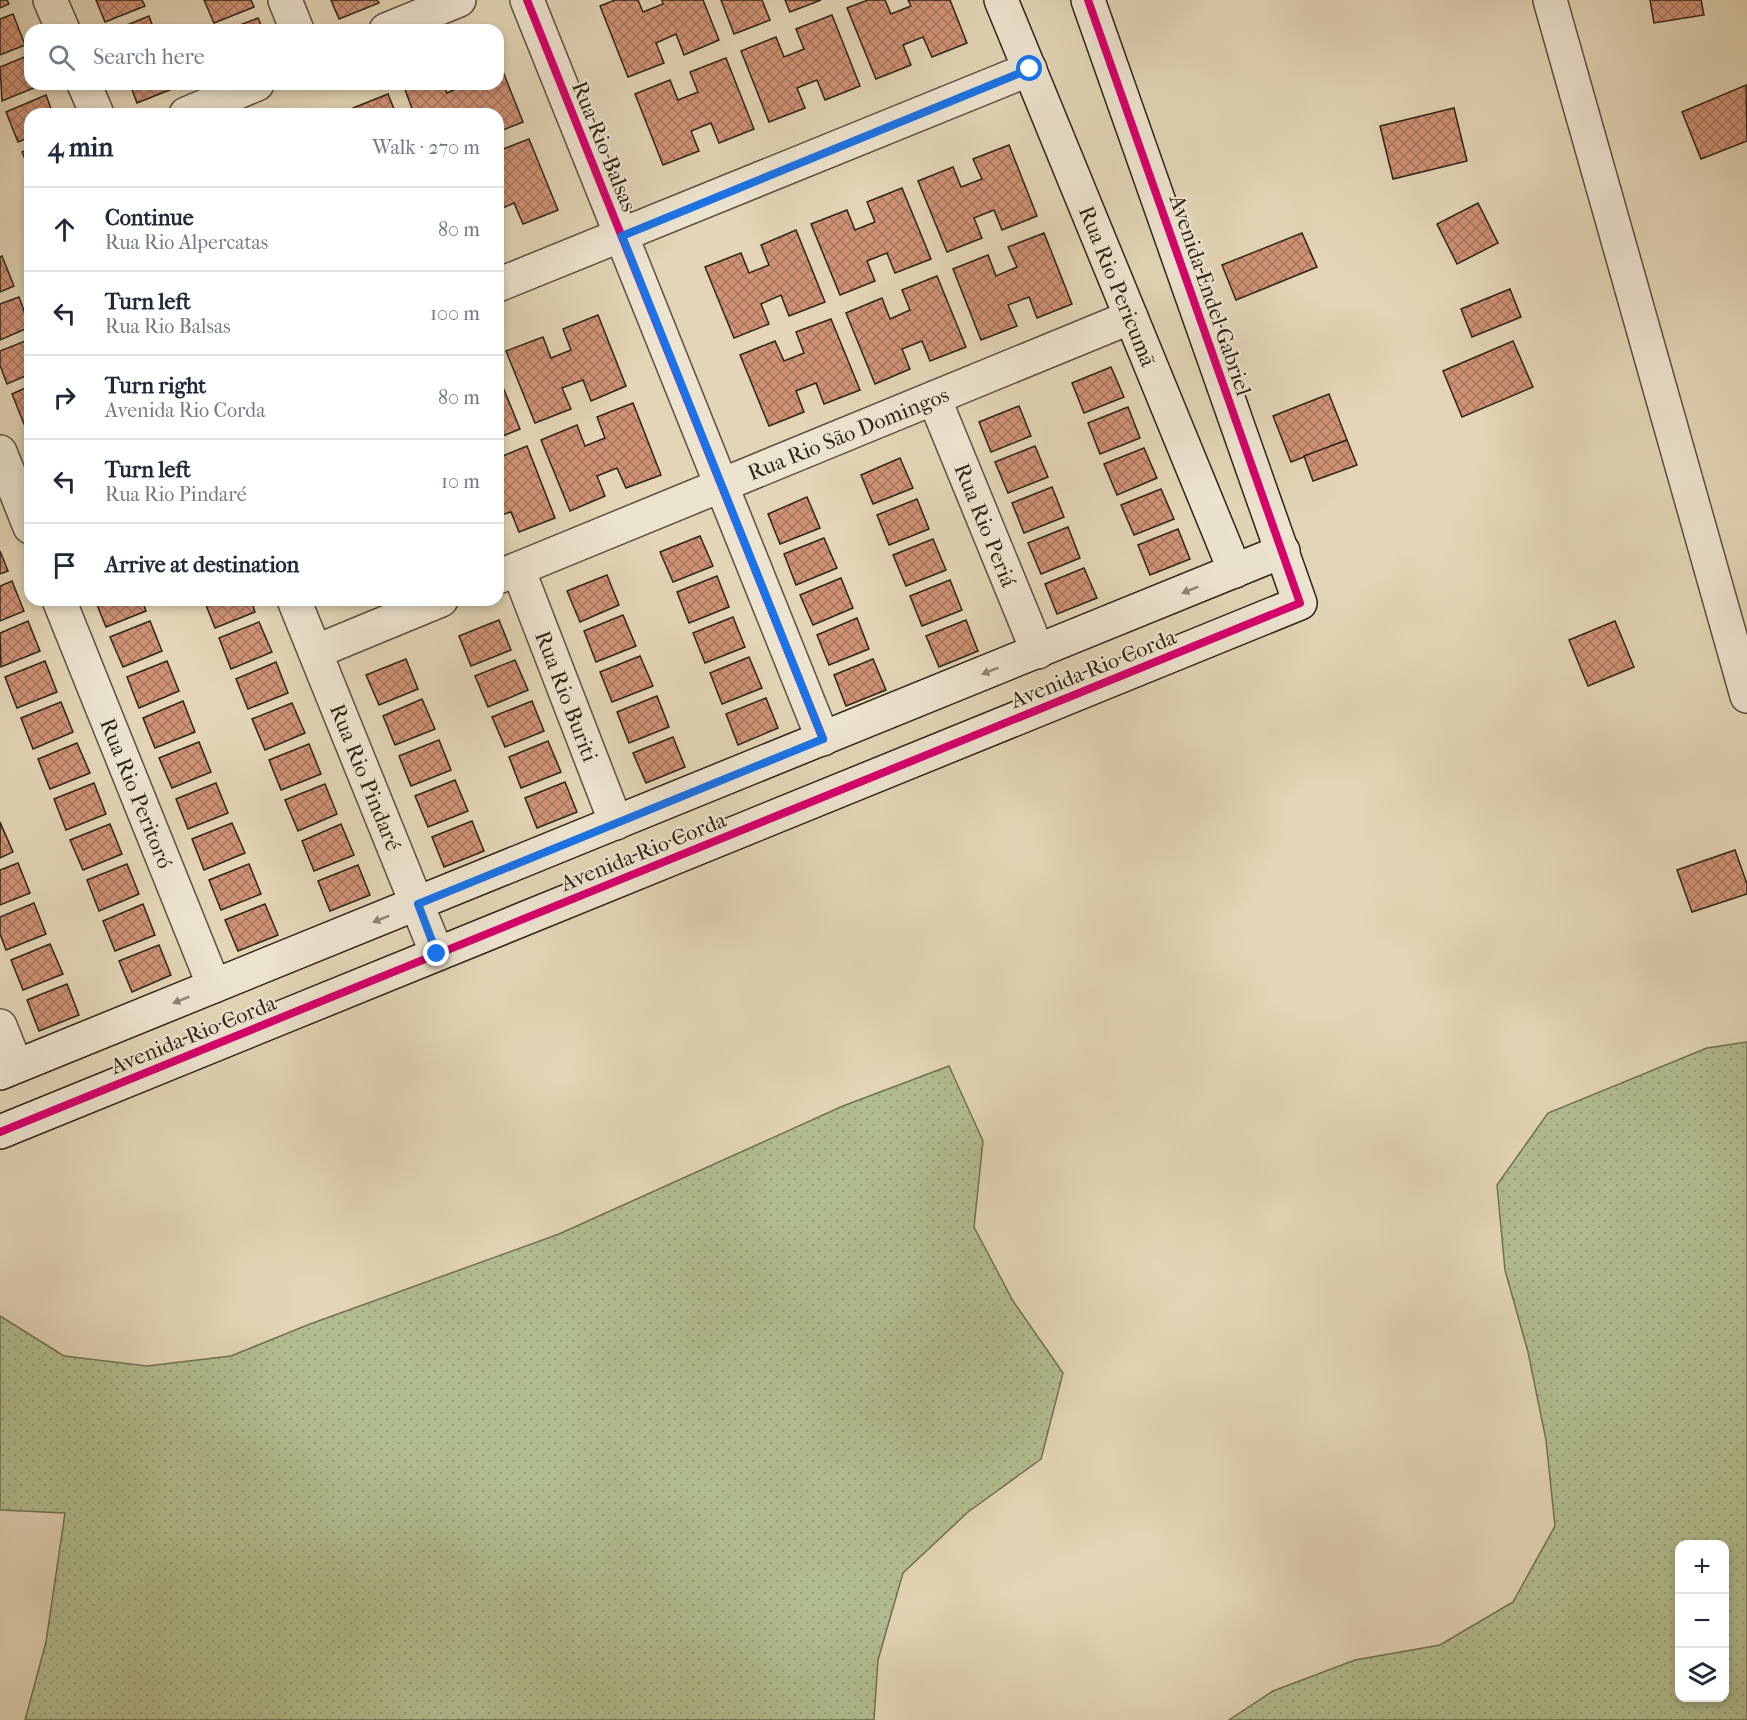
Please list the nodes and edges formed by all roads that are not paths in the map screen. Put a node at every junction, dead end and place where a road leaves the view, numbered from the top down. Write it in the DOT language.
graph roads {
  1 [pos="50,0"];
  2 [pos="285,0"];
  3 [pos="459,0"];
  4 [pos="527,0"];
  5 [pos="1001,0"];
  6 [pos="1088,0"];
  7 [pos="1550,0"];
  8 [pos="60,24"];
  9 [pos="295,24"];
  10 [pos="401,24"];
  11 [pos="1030,69"];
  12 [pos="87,90"];
  13 [pos="243,90"];
  14 [pos="94,108"];
  15 [pos="200,108"];
  16 [pos="622,236"];
  17 [pos="504,283"];
  18 [pos="1131,317"];
  19 [pos="934,398"];
  20 [pos="0,452"];
  21 [pos="721,485"];
  22 [pos="24,512"];
  23 [pos="1283,552"];
  24 [pos="1235,571"];
  25 [pos="508,573"];
  26 [pos="1300,603"];
  27 [pos="61,606"];
  28 [pos="296,606"];
  29 [pos="426,606"];
  30 [pos="315,652"];
  31 [pos="1038,652"];
  32 [pos="1746,684"];
  33 [pos="823,739"];
  34 [pos="616,823"];
  35 [pos="418,904"];
  36 [pos="437,954"];
  37 [pos="214,986"];
  38 [pos="0,1026"];
  39 [pos="8,1070"];
  40 [pos="0,1132"];
  1 -- 8 [label="street"];
  2 -- 9 [label="street"];
  3 -- 10 [label="street"];
  4 -- 16 [label="street, Rua Rio Balsas"];
  5 -- 11 [label="street, Rua Rio Pericumã"];
  6 -- 23 [label="street, Avenida Endel Gabriel"];
  7 -- 32 [label="street"];
  11 -- 16 [label="street"];
  11 -- 18 [label="street, Rua Rio Pericumã"];
  12 -- 14 [label="street"];
  13 -- 15 [label="street"];
  16 -- 17 [label="street"];
  16 -- 21 [label="street, Rua Rio Balsas"];
  18 -- 19 [label="street, Rua Rio São Domingos"];
  18 -- 24 [label="street, Rua Rio Pericumã"];
  19 -- 21 [label="street, Rua Rio São Domingos"];
  19 -- 31 [label="street, Rua Rio Periá"];
  20 -- 22 [label="street"];
  21 -- 25 [label="street, Rua Rio São Domingos"];
  21 -- 33 [label="street, Rua Rio Balsas"];
  23 -- 24 [label="street, Avenida Rio Corda"];
  23 -- 26 [label="street, Avenida Endel Gabriel"];
  24 -- 31 [label="street, Avenida Rio Corda, one-way"];
  25 -- 34 [label="street, Rua Rio Buriti"];
  26 -- 36 [label="street, Avenida Rio Corda"];
  27 -- 37 [label="street, Rua Rio Peritoró"];
  28 -- 30 [label="street, Rua Rio Pindaré"];
  29 -- 30 [label="street"];
  30 -- 35 [label="street, Rua Rio Pindaré"];
  31 -- 33 [label="street, Avenida Rio Corda, one-way"];
  33 -- 34 [label="street, Avenida Rio Corda"];
  34 -- 35 [label="street, Avenida Rio Corda"];
  35 -- 36 [label="street, Rua Rio Pindaré"];
  35 -- 37 [label="street, Avenida Rio Corda, one-way"];
  36 -- 40 [label="street, Avenida Rio Corda"];
  37 -- 39 [label="street, Avenida Rio Corda, one-way"];
  38 -- 39 [label="street"];
}
